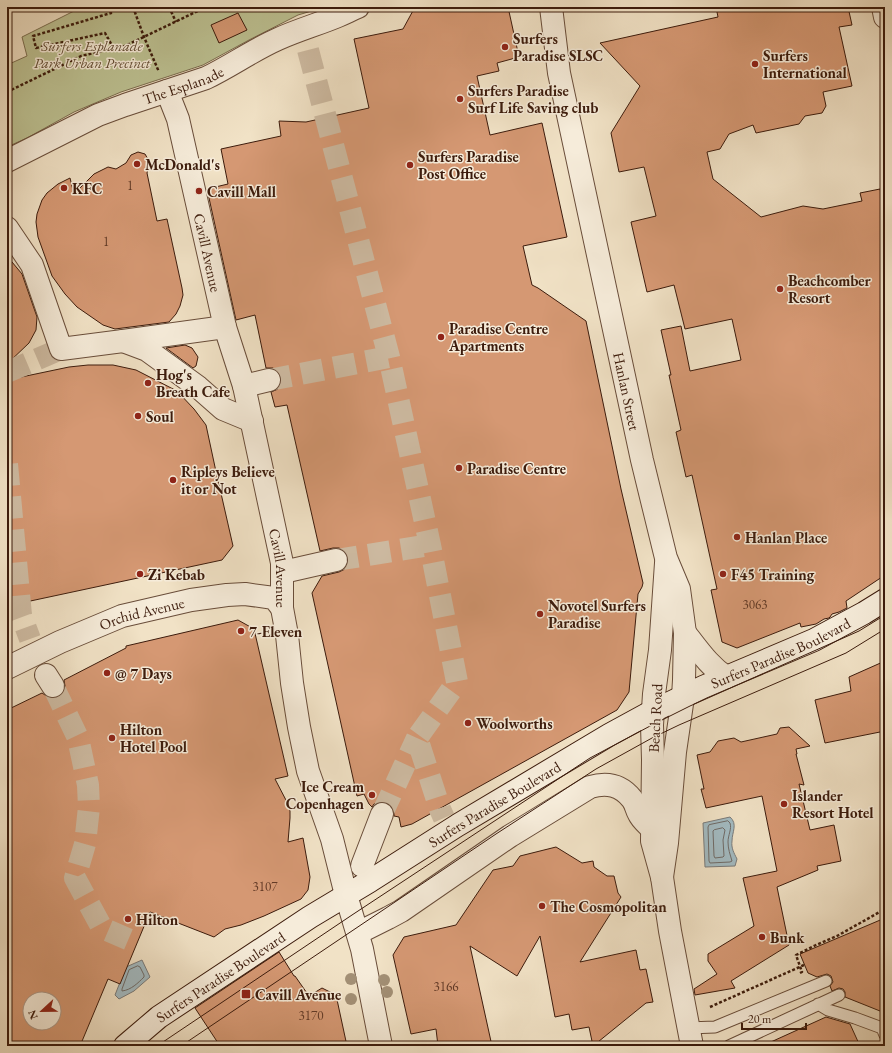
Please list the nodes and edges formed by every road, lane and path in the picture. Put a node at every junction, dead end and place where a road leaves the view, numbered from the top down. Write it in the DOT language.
graph roads {
  1 [pos="109,7"];
  2 [pos="133,7"];
  3 [pos="170,7"];
  4 [pos="206,7"];
  5 [pos="358,7"];
  6 [pos="538,7"];
  7 [pos="551,7"];
  8 [pos="883,7"];
  9 [pos="885,17"];
  10 [pos="176,22"];
  11 [pos="144,37"];
  12 [pos="114,49"];
  13 [pos="557,57"];
  14 [pos="163,82"];
  15 [pos="7,92"];
  16 [pos="7,161"];
  17 [pos="7,228"];
  18 [pos="225,327"];
  19 [pos="123,341"];
  20 [pos="269,380"];
  21 [pos="244,386"];
  22 [pos="252,421"];
  23 [pos="666,558"];
  24 [pos="336,560"];
  25 [pos="292,570"];
  26 [pos="885,600"];
  27 [pos="282,608"];
  28 [pos="685,633"];
  29 [pos="7,668"];
  30 [pos="726,677"];
  31 [pos="683,697"];
  32 [pos="653,711"];
  33 [pos="679,725"];
  34 [pos="382,814"];
  35 [pos="651,828"];
  36 [pos="362,866"];
  37 [pos="662,877"];
  38 [pos="346,895"];
  39 [pos="885,909"];
  40 [pos="358,933"];
  41 [pos="804,965"];
  42 [pos="795,975"];
  43 [pos="826,980"];
  44 [pos="811,987"];
  45 [pos="839,995"];
  46 [pos="739,998"];
  47 [pos="818,1004"];
  48 [pos="885,1035"];
  49 [pos="690,1037"];
  50 [pos="125,1046"];
  51 [pos="382,1046"];
  52 [pos="730,1046"];
  1 -- 12 [label="path"];
  2 -- 11 [label="path"];
  3 -- 10 [label="path"];
  4 -- 10 [label="path"];
  5 -- 14 [label="street, The Esplanade"];
  6 -- 13 [label="street, Hanlan Street"];
  7 -- 13 [label="street, Hanlan Street"];
  8 -- 9 [label="street"];
  10 -- 11 [label="path"];
  11 -- 12 [label="path"];
  11 -- 14 [label="path"];
  12 -- 15 [label="path"];
  13 -- 23 [label="street, Hanlan Street"];
  14 -- 16 [label="street, The Esplanade"];
  14 -- 18 [label="street, Cavill Avenue"];
  17 -- 19 [label="street"];
  18 -- 19 [label="street"];
  18 -- 21 [label="street, Cavill Avenue"];
  19 -- 22 [label="street"];
  20 -- 21 [label="street"];
  21 -- 22 [label="street, Cavill Avenue"];
  22 -- 27 [label="street, Cavill Avenue"];
  23 -- 28 [label="street, Hanlan Street"];
  23 -- 32 [label="street, Beach Road"];
  24 -- 25 [label="street"];
  26 -- 30 [label="street, Surfers Paradise Boulevard"];
  27 -- 29 [label="street, Orchid Avenue"];
  27 -- 38 [label="street, Cavill Avenue"];
  28 -- 30 [label="street"];
  28 -- 31 [label="street, Hanlan Street"];
  30 -- 31 [label="street, Surfers Paradise Boulevard"];
  31 -- 32 [label="street, Surfers Paradise Boulevard"];
  31 -- 33 [label="street, Hanlan Street"];
  32 -- 35 [label="street, Beach Road"];
  32 -- 38 [label="street, Surfers Paradise Boulevard"];
  33 -- 37 [label="street, Beach Road"];
  34 -- 36 [label="street"];
  35 -- 37 [label="street, Beach Road"];
  35 -- 40 [label="street"];
  37 -- 49 [label="street, Beach Road"];
  38 -- 40 [label="street, Cavill Avenue"];
  38 -- 50 [label="street, Surfers Paradise Boulevard"];
  39 -- 42 [label="path"];
  40 -- 51 [label="street, Cavill Avenue"];
  41 -- 46 [label="path, bridge"];
  43 -- 44 [label="lane"];
  44 -- 47 [label="lane"];
  44 -- 49 [label="lane"];
  45 -- 47 [label="lane"];
  47 -- 48 [label="lane"];
  47 -- 52 [label="lane"];
}
